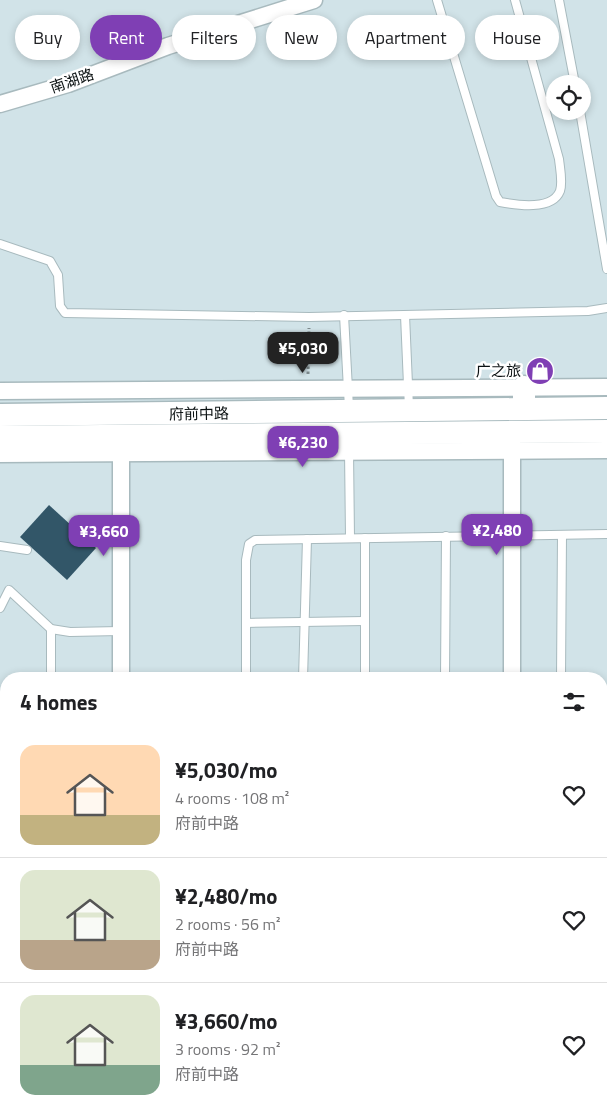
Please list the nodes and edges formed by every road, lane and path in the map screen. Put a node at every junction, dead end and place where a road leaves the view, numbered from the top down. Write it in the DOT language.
graph roads {
  1 [pos="314,0"];
  2 [pos="437,0"];
  3 [pos="515,0"];
  4 [pos="559,0"];
  5 [pos="573,75"];
  6 [pos="0,104"];
  7 [pos="582,120"];
  8 [pos="0,244"];
  9 [pos="607,270"];
  10 [pos="607,308"];
  11 [pos="344,315"];
  12 [pos="405,315"];
  13 [pos="310,317"];
  14 [pos="607,387"];
  15 [pos="348,388"];
  16 [pos="308,390"];
  17 [pos="0,391"];
  18 [pos="524,398"];
  19 [pos="607,408"];
  20 [pos="0,415"];
  21 [pos="409,415"];
  22 [pos="349,429"];
  23 [pos="607,432"];
  24 [pos="0,437"];
  25 [pos="512,442"];
  26 [pos="121,445"];
  27 [pos="24,446"];
  28 [pos="607,450"];
  29 [pos="0,454"];
  30 [pos="607,534"];
  31 [pos="512,535"];
  32 [pos="562,535"];
  33 [pos="446,536"];
  34 [pos="350,538"];
  35 [pos="365,538"];
  36 [pos="306,539"];
  37 [pos="0,546"];
  38 [pos="27,550"];
  39 [pos="0,608"];
  40 [pos="365,621"];
  41 [pos="304,622"];
  42 [pos="246,623"];
  43 [pos="51,629"];
  44 [pos="120,631"];
  45 [pos="51,672"];
  46 [pos="121,672"];
  47 [pos="246,672"];
  48 [pos="303,672"];
  49 [pos="365,672"];
  50 [pos="445,672"];
  51 [pos="512,672"];
  52 [pos="561,672"];
  1 -- 6 [label="street, 南湖路"];
  2 -- 3 [label="lane"];
  4 -- 5 [label="lane"];
  7 -- 9 [label="lane"];
  8 -- 13 [label="lane"];
  10 -- 12 [label="lane"];
  11 -- 12 [label="lane"];
  11 -- 13 [label="lane"];
  11 -- 15 [label="lane"];
  12 -- 21 [label="lane"];
  13 -- 16 [label="path"];
  14 -- 18 [label="street"];
  15 -- 16 [label="street"];
  15 -- 21 [label="street"];
  15 -- 22 [label="lane"];
  16 -- 17 [label="street"];
  18 -- 19 [label="main road, 府前中路"];
  18 -- 21 [label="main road, 府前中路"];
  20 -- 22 [label="main road, 府前中路"];
  21 -- 22 [label="main road, 府前中路"];
  21 -- 25 [label="main road, 府前中路"];
  22 -- 25 [label="street"];
  22 -- 26 [label="main road, 府前中路"];
  22 -- 34 [label="lane"];
  23 -- 25 [label="main road, 府前中路"];
  24 -- 27 [label="main road, 府前中路"];
  25 -- 28 [label="street"];
  25 -- 31 [label="street"];
  26 -- 27 [label="main road, 府前中路"];
  26 -- 44 [label="street"];
  27 -- 29 [label="street"];
  30 -- 32 [label="lane"];
  31 -- 32 [label="lane"];
  31 -- 33 [label="lane"];
  31 -- 51 [label="street"];
  32 -- 52 [label="lane"];
  33 -- 35 [label="lane"];
  33 -- 50 [label="lane"];
  34 -- 35 [label="lane"];
  34 -- 36 [label="lane"];
  35 -- 40 [label="lane"];
  36 -- 41 [label="lane"];
  36 -- 42 [label="lane"];
  37 -- 38 [label="lane"];
  39 -- 43 [label="lane"];
  40 -- 41 [label="lane"];
  40 -- 49 [label="lane"];
  41 -- 42 [label="lane"];
  41 -- 48 [label="lane"];
  42 -- 47 [label="lane"];
  43 -- 44 [label="lane"];
  43 -- 45 [label="lane"];
  44 -- 46 [label="street"];
}
